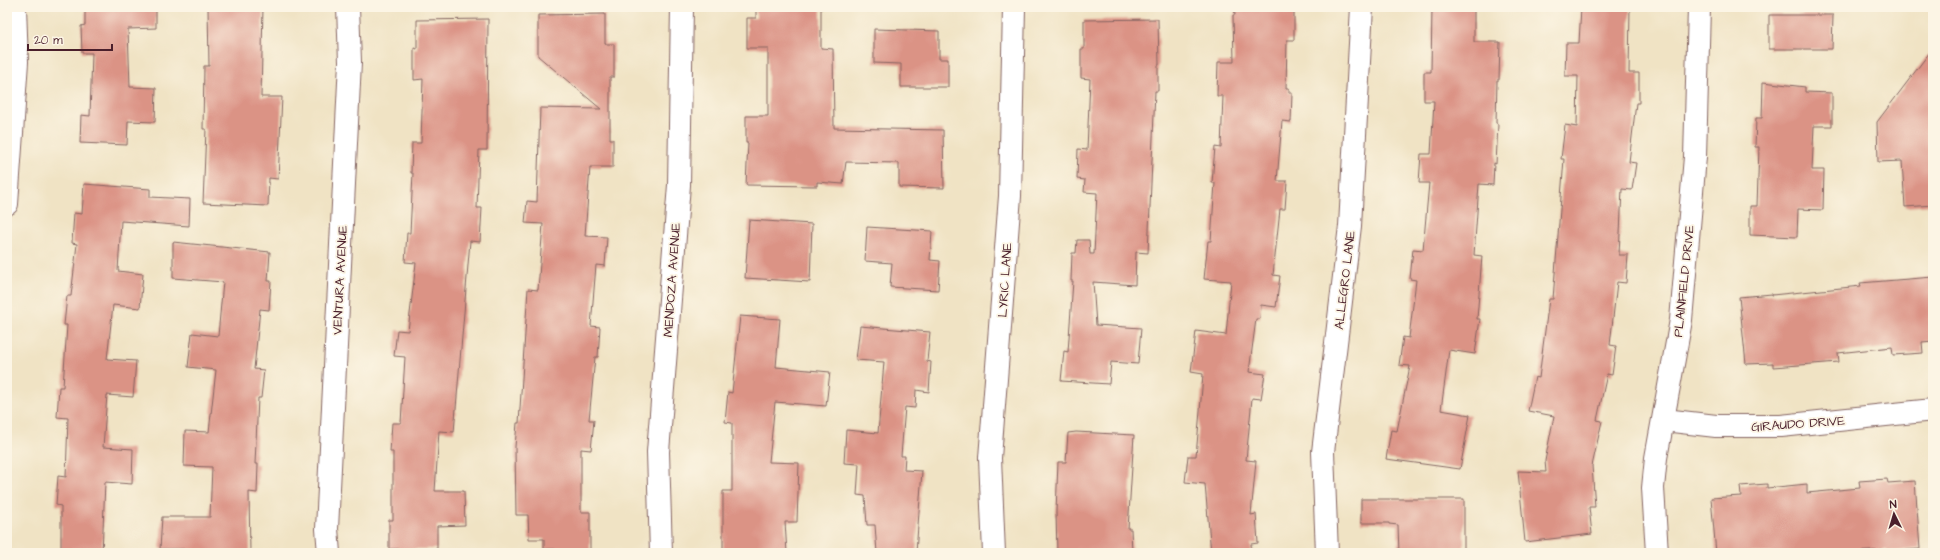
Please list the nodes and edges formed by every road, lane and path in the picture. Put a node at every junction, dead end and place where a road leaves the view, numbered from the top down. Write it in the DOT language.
graph roads {
  1 [pos="15,7"];
  2 [pos="348,7"];
  3 [pos="682,7"];
  4 [pos="1014,7"];
  5 [pos="1362,7"];
  6 [pos="1699,7"];
  7 [pos="7,204"];
  8 [pos="1933,410"];
  9 [pos="1664,420"];
  10 [pos="329,553"];
  11 [pos="661,553"];
  12 [pos="994,553"];
  13 [pos="1327,553"];
  14 [pos="1657,553"];
  1 -- 7 [label="street"];
  2 -- 10 [label="street, VENTURA AVENUE"];
  3 -- 11 [label="street, MENDOZA AVENUE"];
  4 -- 12 [label="street, LYRIC LANE"];
  5 -- 13 [label="street, ALLEGRO LANE"];
  6 -- 9 [label="street, PLAINFIELD DRIVE"];
  8 -- 9 [label="street, GIRAUDO DRIVE"];
  9 -- 14 [label="street, PLAINFIELD DRIVE"];
}
